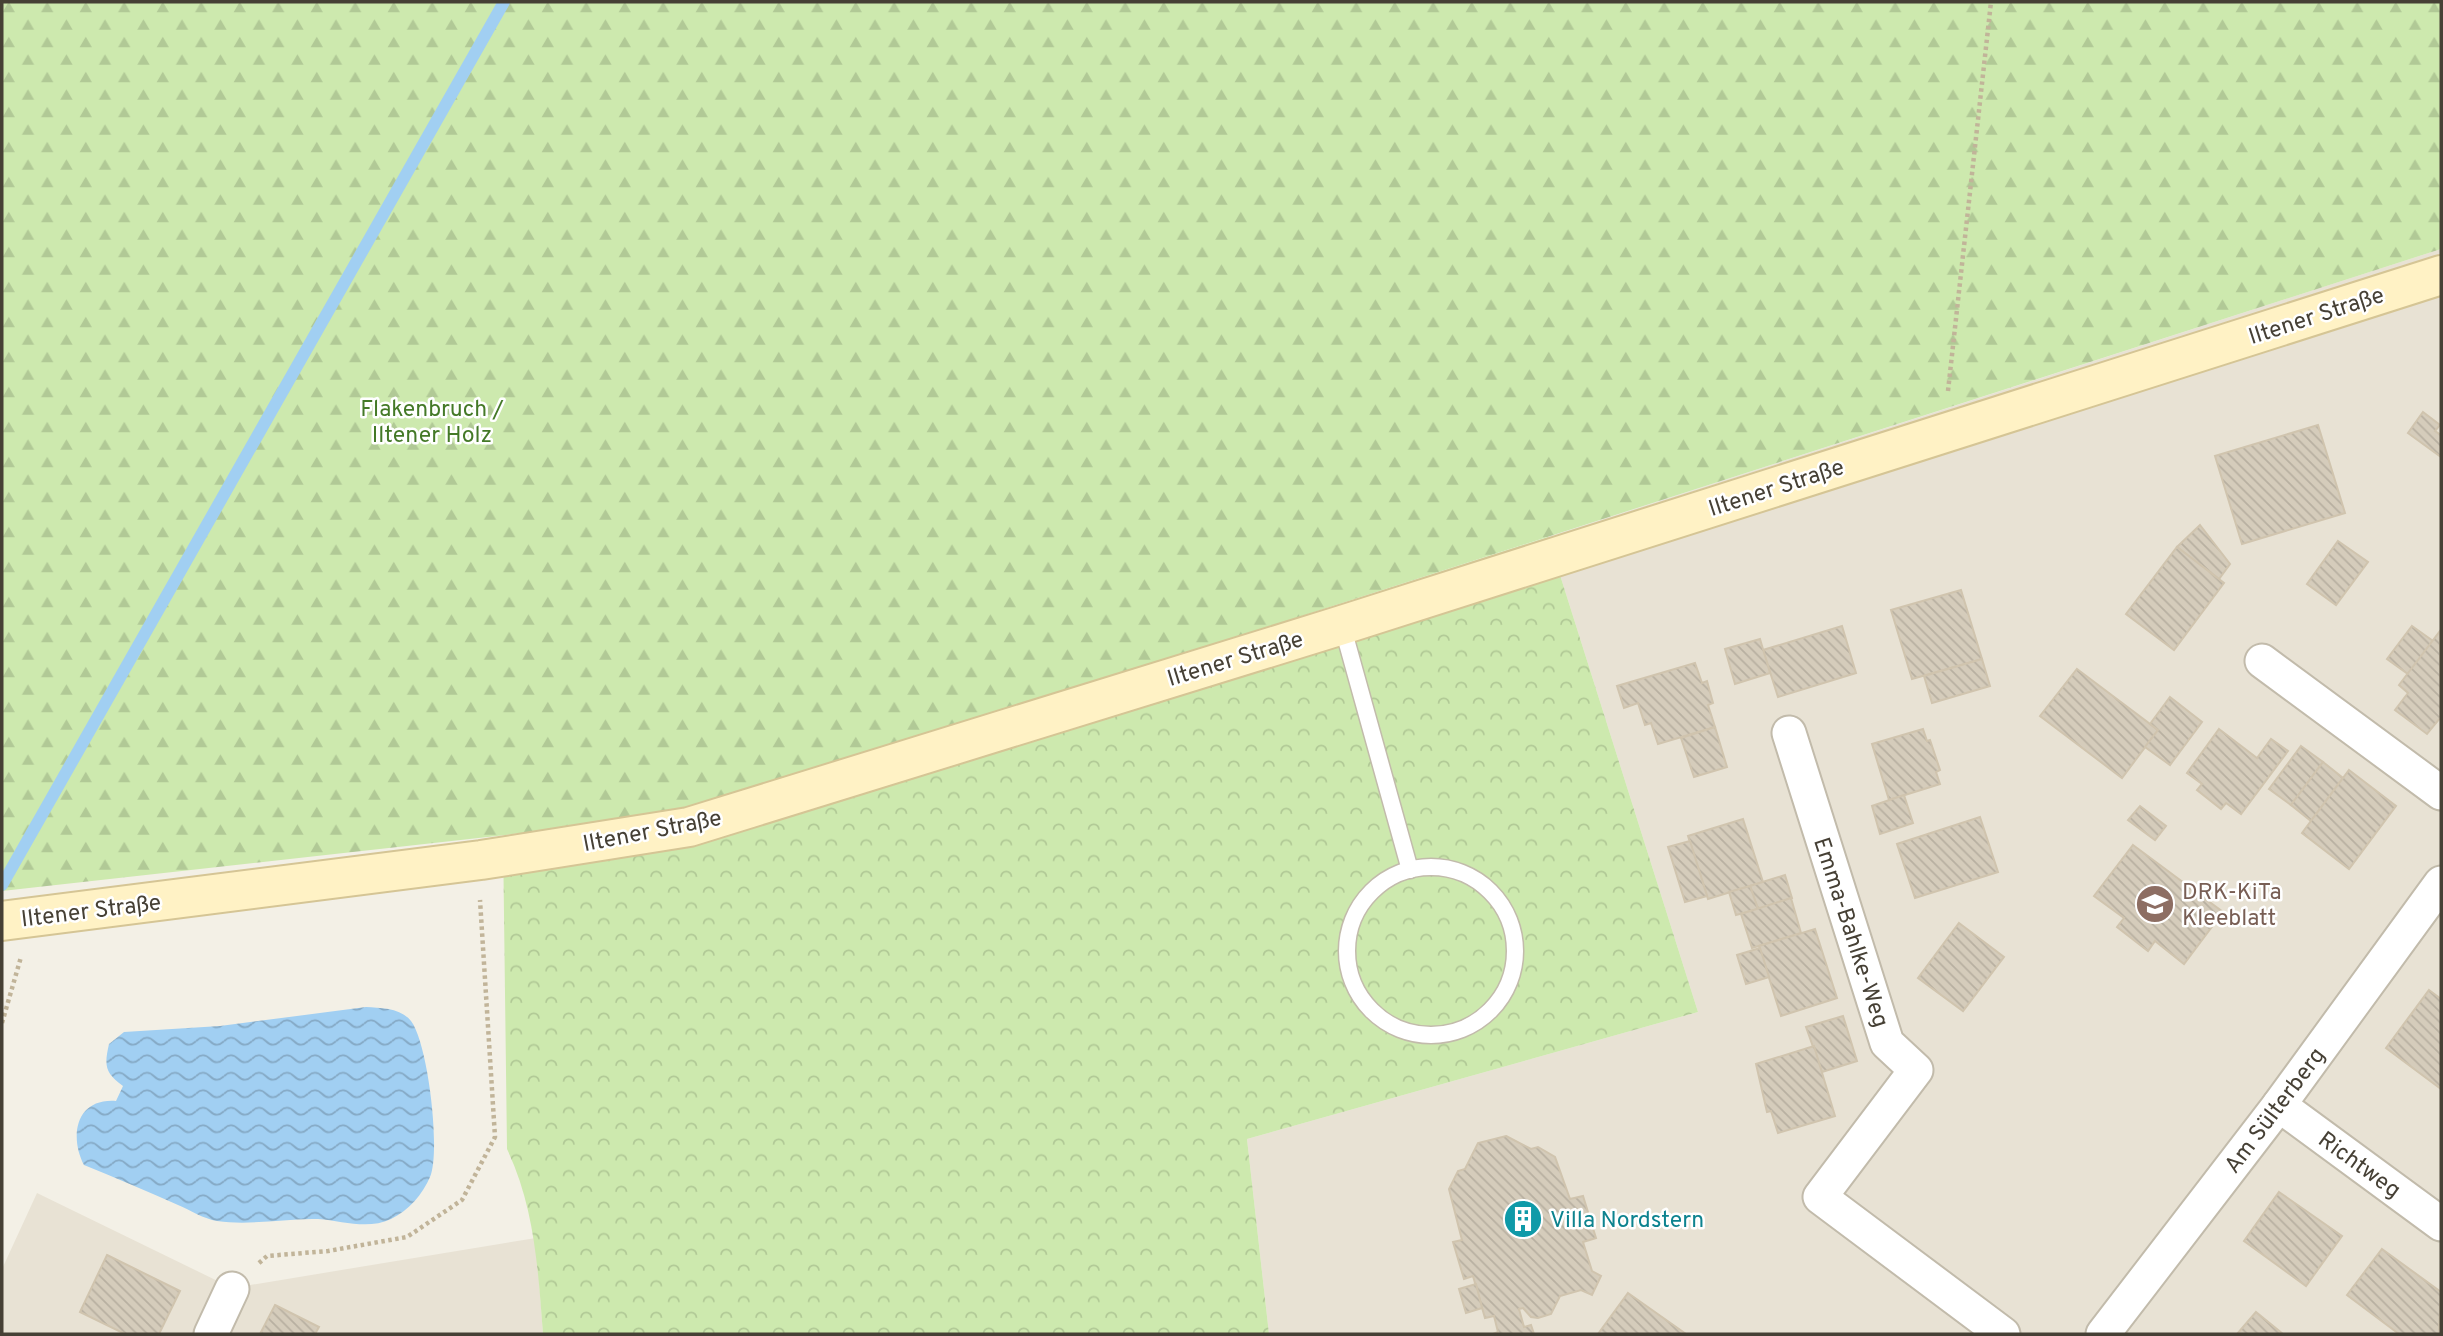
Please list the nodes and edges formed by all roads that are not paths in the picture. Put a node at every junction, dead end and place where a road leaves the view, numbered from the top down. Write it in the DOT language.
graph roads {
  1 [pos="2441,275"];
  2 [pos="1342,625"];
  3 [pos="2262,661"];
  4 [pos="1789,733"];
  5 [pos="2441,793"];
  6 [pos="1410,870"];
  7 [pos="2441,883"];
  8 [pos="12,935"];
  9 [pos="2279,1105"];
  10 [pos="2441,1224"];
  11 [pos="232,1289"];
  12 [pos="211,1334"];
  13 [pos="2003,1334"];
  14 [pos="2103,1334"];
  1 -- 2 [label="street, Iltener Straße"];
  2 -- 6 [label="lane"];
  2 -- 8 [label="street, Iltener Straße"];
  3 -- 5 [label="street"];
  4 -- 13 [label="street, Emma-Bahlke-Weg"];
  6 -- 6 [label="lane"];
  7 -- 9 [label="street, Am Sülterberg"];
  9 -- 10 [label="street, Richtweg"];
  9 -- 14 [label="street, Am Sülterberg"];
  11 -- 12 [label="street"];
}
